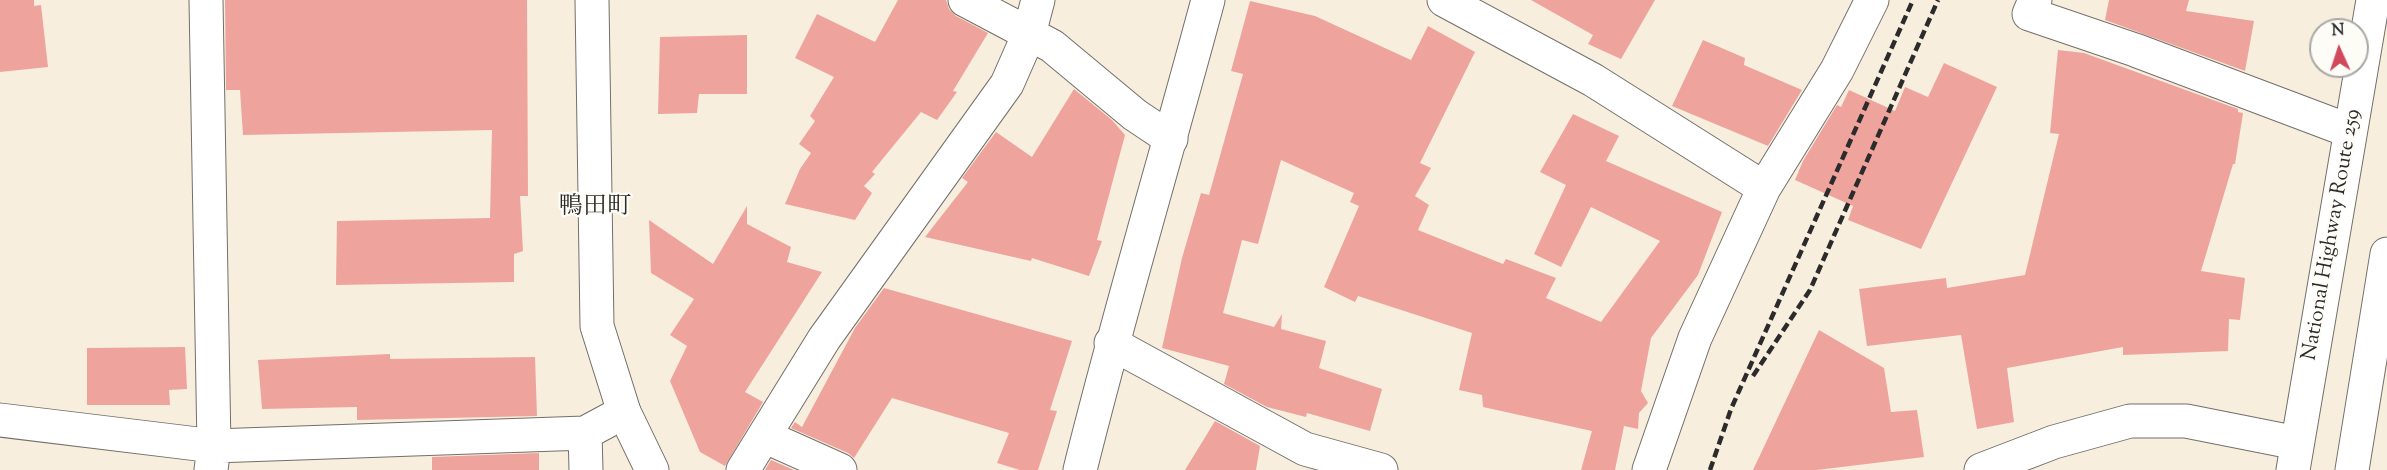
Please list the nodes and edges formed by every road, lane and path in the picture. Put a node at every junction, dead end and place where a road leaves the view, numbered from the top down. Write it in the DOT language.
graph roads {
  1 [pos="206,0"];
  2 [pos="592,0"];
  3 [pos="965,0"];
  4 [pos="1038,0"];
  5 [pos="1208,0"];
  6 [pos="1444,0"];
  7 [pos="1872,0"];
  8 [pos="2035,0"];
  9 [pos="2373,0"];
  10 [pos="1029,34"];
  11 [pos="2350,130"];
  12 [pos="1171,139"];
  13 [pos="1764,188"];
  14 [pos="2387,254"];
  15 [pos="1111,343"];
  16 [pos="2377,380"];
  17 [pos="624,412"];
  18 [pos="0,420"];
  19 [pos="585,433"];
  20 [pos="764,436"];
  21 [pos="2295,457"];
  22 [pos="212,458"];
  23 [pos="1985,469"];
  24 [pos="586,470"];
  25 [pos="652,470"];
  26 [pos="743,470"];
  27 [pos="840,470"];
  28 [pos="1080,470"];
  29 [pos="1381,470"];
  30 [pos="1649,470"];
  31 [pos="2352,470"];
  1 -- 22 [label="main road"];
  2 -- 17 [label="main road"];
  3 -- 10 [label="main road"];
  4 -- 10 [label="main road"];
  5 -- 12 [label="main road"];
  6 -- 13 [label="main road"];
  7 -- 13 [label="main road"];
  8 -- 11 [label="main road"];
  9 -- 11 [label="main road, National Highway Route 259"];
  10 -- 12 [label="main road"];
  10 -- 20 [label="main road"];
  11 -- 21 [label="main road, National Highway Route 259"];
  12 -- 15 [label="main road"];
  13 -- 30 [label="main road"];
  14 -- 16 [label="main road"];
  15 -- 28 [label="main road"];
  15 -- 29 [label="main road"];
  16 -- 31 [label="main road"];
  17 -- 19 [label="main road"];
  17 -- 25 [label="main road"];
  18 -- 22 [label="main road"];
  19 -- 22 [label="main road"];
  19 -- 24 [label="main road"];
  20 -- 26 [label="main road"];
  20 -- 27 [label="main road"];
  21 -- 23 [label="main road"];
}
